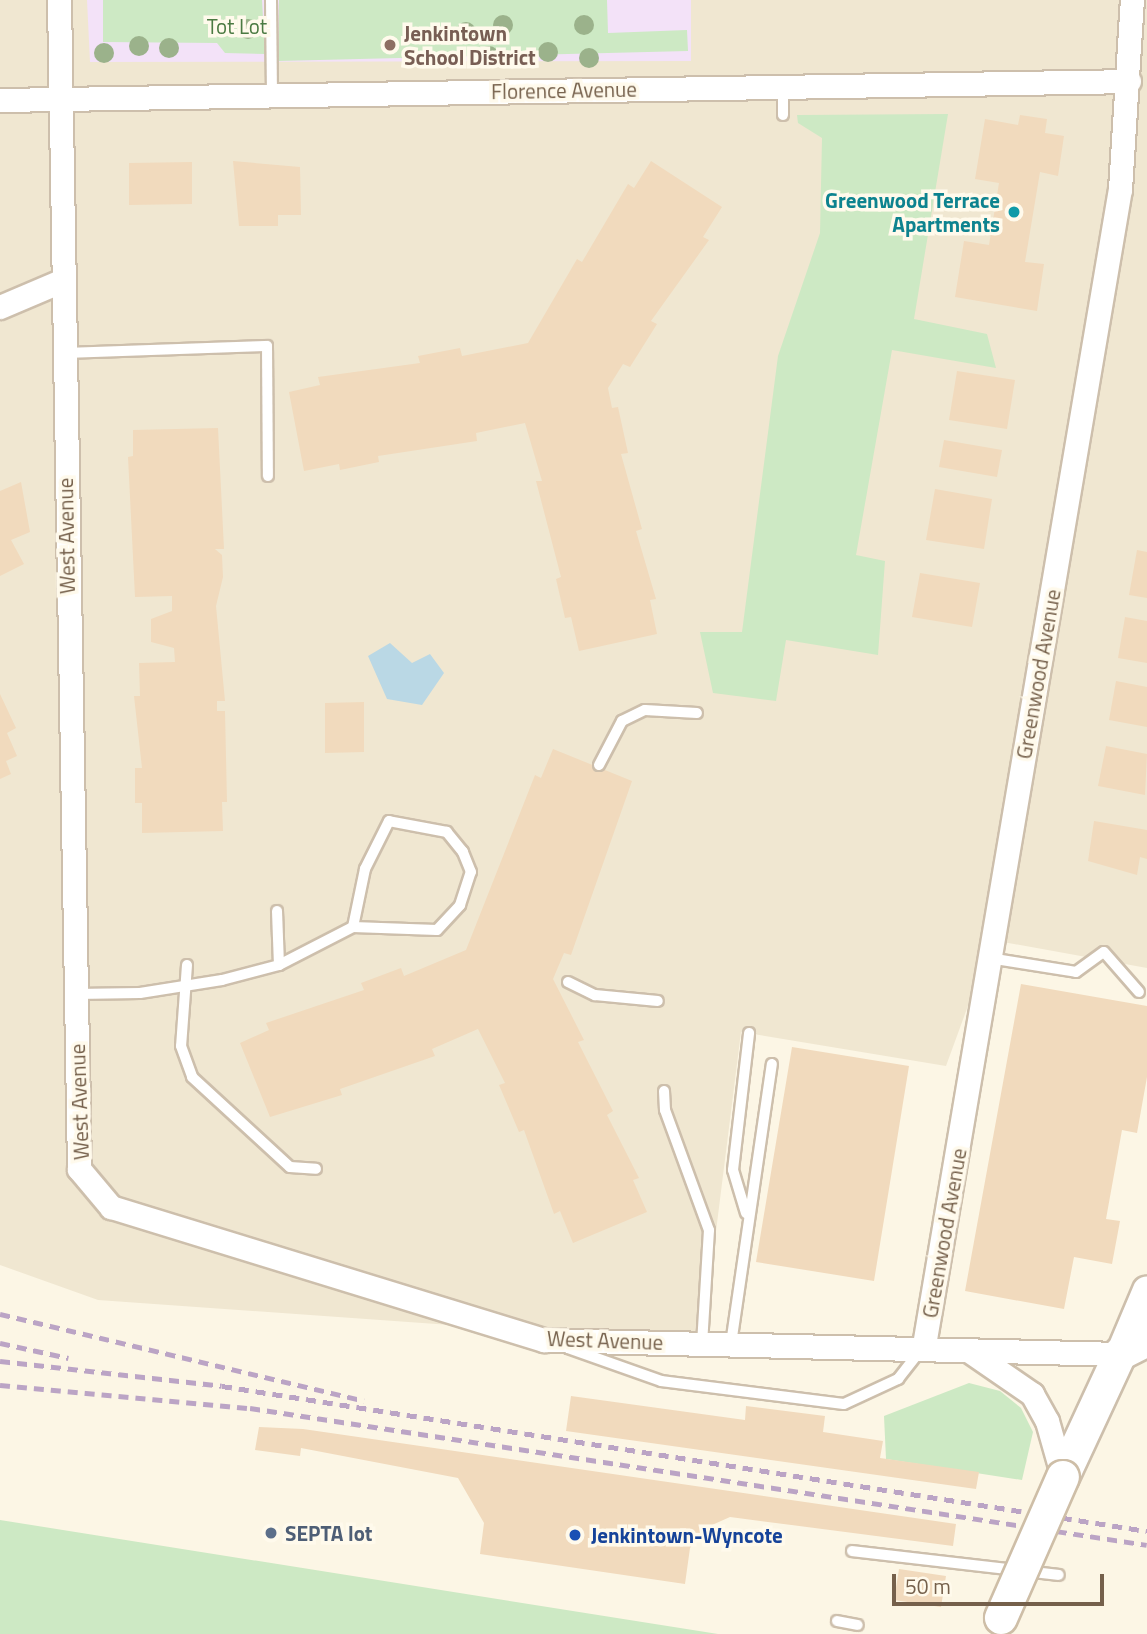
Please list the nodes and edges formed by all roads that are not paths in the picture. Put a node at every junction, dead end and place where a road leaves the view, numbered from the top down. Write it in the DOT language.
graph roads {
  1 [pos="59,0"];
  2 [pos="271,0"];
  3 [pos="1132,0"];
  4 [pos="1129,81"];
  5 [pos="783,86"];
  6 [pos="272,95"];
  7 [pos="60,99"];
  8 [pos="0,100"];
  9 [pos="783,115"];
  10 [pos="61,281"];
  11 [pos="0,307"];
  12 [pos="63,353"];
  13 [pos="268,476"];
  14 [pos="697,713"];
  15 [pos="599,765"];
  16 [pos="277,911"];
  17 [pos="352,927"];
  18 [pos="989,958"];
  19 [pos="187,965"];
  20 [pos="279,965"];
  21 [pos="568,982"];
  22 [pos="186,985"];
  23 [pos="1139,992"];
  24 [pos="76,994"];
  25 [pos="659,1001"];
  26 [pos="749,1033"];
  27 [pos="772,1064"];
  28 [pos="664,1091"];
  29 [pos="316,1170"];
  30 [pos="747,1217"];
  31 [pos="1147,1290"];
  32 [pos="544,1340"];
  33 [pos="702,1343"];
  34 [pos="731,1344"];
  35 [pos="925,1345"];
  36 [pos="1133,1347"];
  37 [pos="968,1350"];
  38 [pos="1062,1477"];
  39 [pos="852,1551"];
  40 [pos="1059,1575"];
  41 [pos="837,1621"];
  42 [pos="858,1625"];
  43 [pos="993,1634"];
  1 -- 7 [label="street, West Avenue"];
  2 -- 6 [label="lane"];
  3 -- 4 [label="street, Greenwood Avenue"];
  4 -- 5 [label="street, Florence Avenue"];
  4 -- 18 [label="street, Greenwood Avenue"];
  5 -- 6 [label="street, Florence Avenue"];
  5 -- 9 [label="lane"];
  6 -- 7 [label="street, Florence Avenue"];
  7 -- 8 [label="street, Florence Avenue"];
  7 -- 10 [label="street, West Avenue"];
  10 -- 11 [label="street"];
  10 -- 12 [label="street, West Avenue"];
  12 -- 13 [label="lane"];
  12 -- 24 [label="street, West Avenue"];
  14 -- 15 [label="lane"];
  16 -- 20 [label="lane"];
  17 -- 17 [label="lane"];
  17 -- 20 [label="lane"];
  18 -- 23 [label="lane"];
  18 -- 35 [label="street, Greenwood Avenue"];
  19 -- 22 [label="lane"];
  20 -- 22 [label="lane"];
  21 -- 25 [label="lane"];
  22 -- 24 [label="lane"];
  22 -- 29 [label="lane"];
  24 -- 32 [label="street, West Avenue"];
  26 -- 30 [label="lane"];
  27 -- 30 [label="lane"];
  28 -- 33 [label="lane"];
  30 -- 34 [label="lane"];
  31 -- 36 [label="street"];
  32 -- 33 [label="street, West Avenue"];
  32 -- 35 [label="lane"];
  33 -- 34 [label="street, West Avenue"];
  34 -- 35 [label="street, West Avenue"];
  35 -- 37 [label="street, West Avenue"];
  36 -- 37 [label="street, West Avenue"];
  36 -- 38 [label="main road"];
  37 -- 38 [label="street"];
  38 -- 43 [label="main road, bridge"];
  39 -- 40 [label="lane"];
  41 -- 42 [label="lane"];
}
